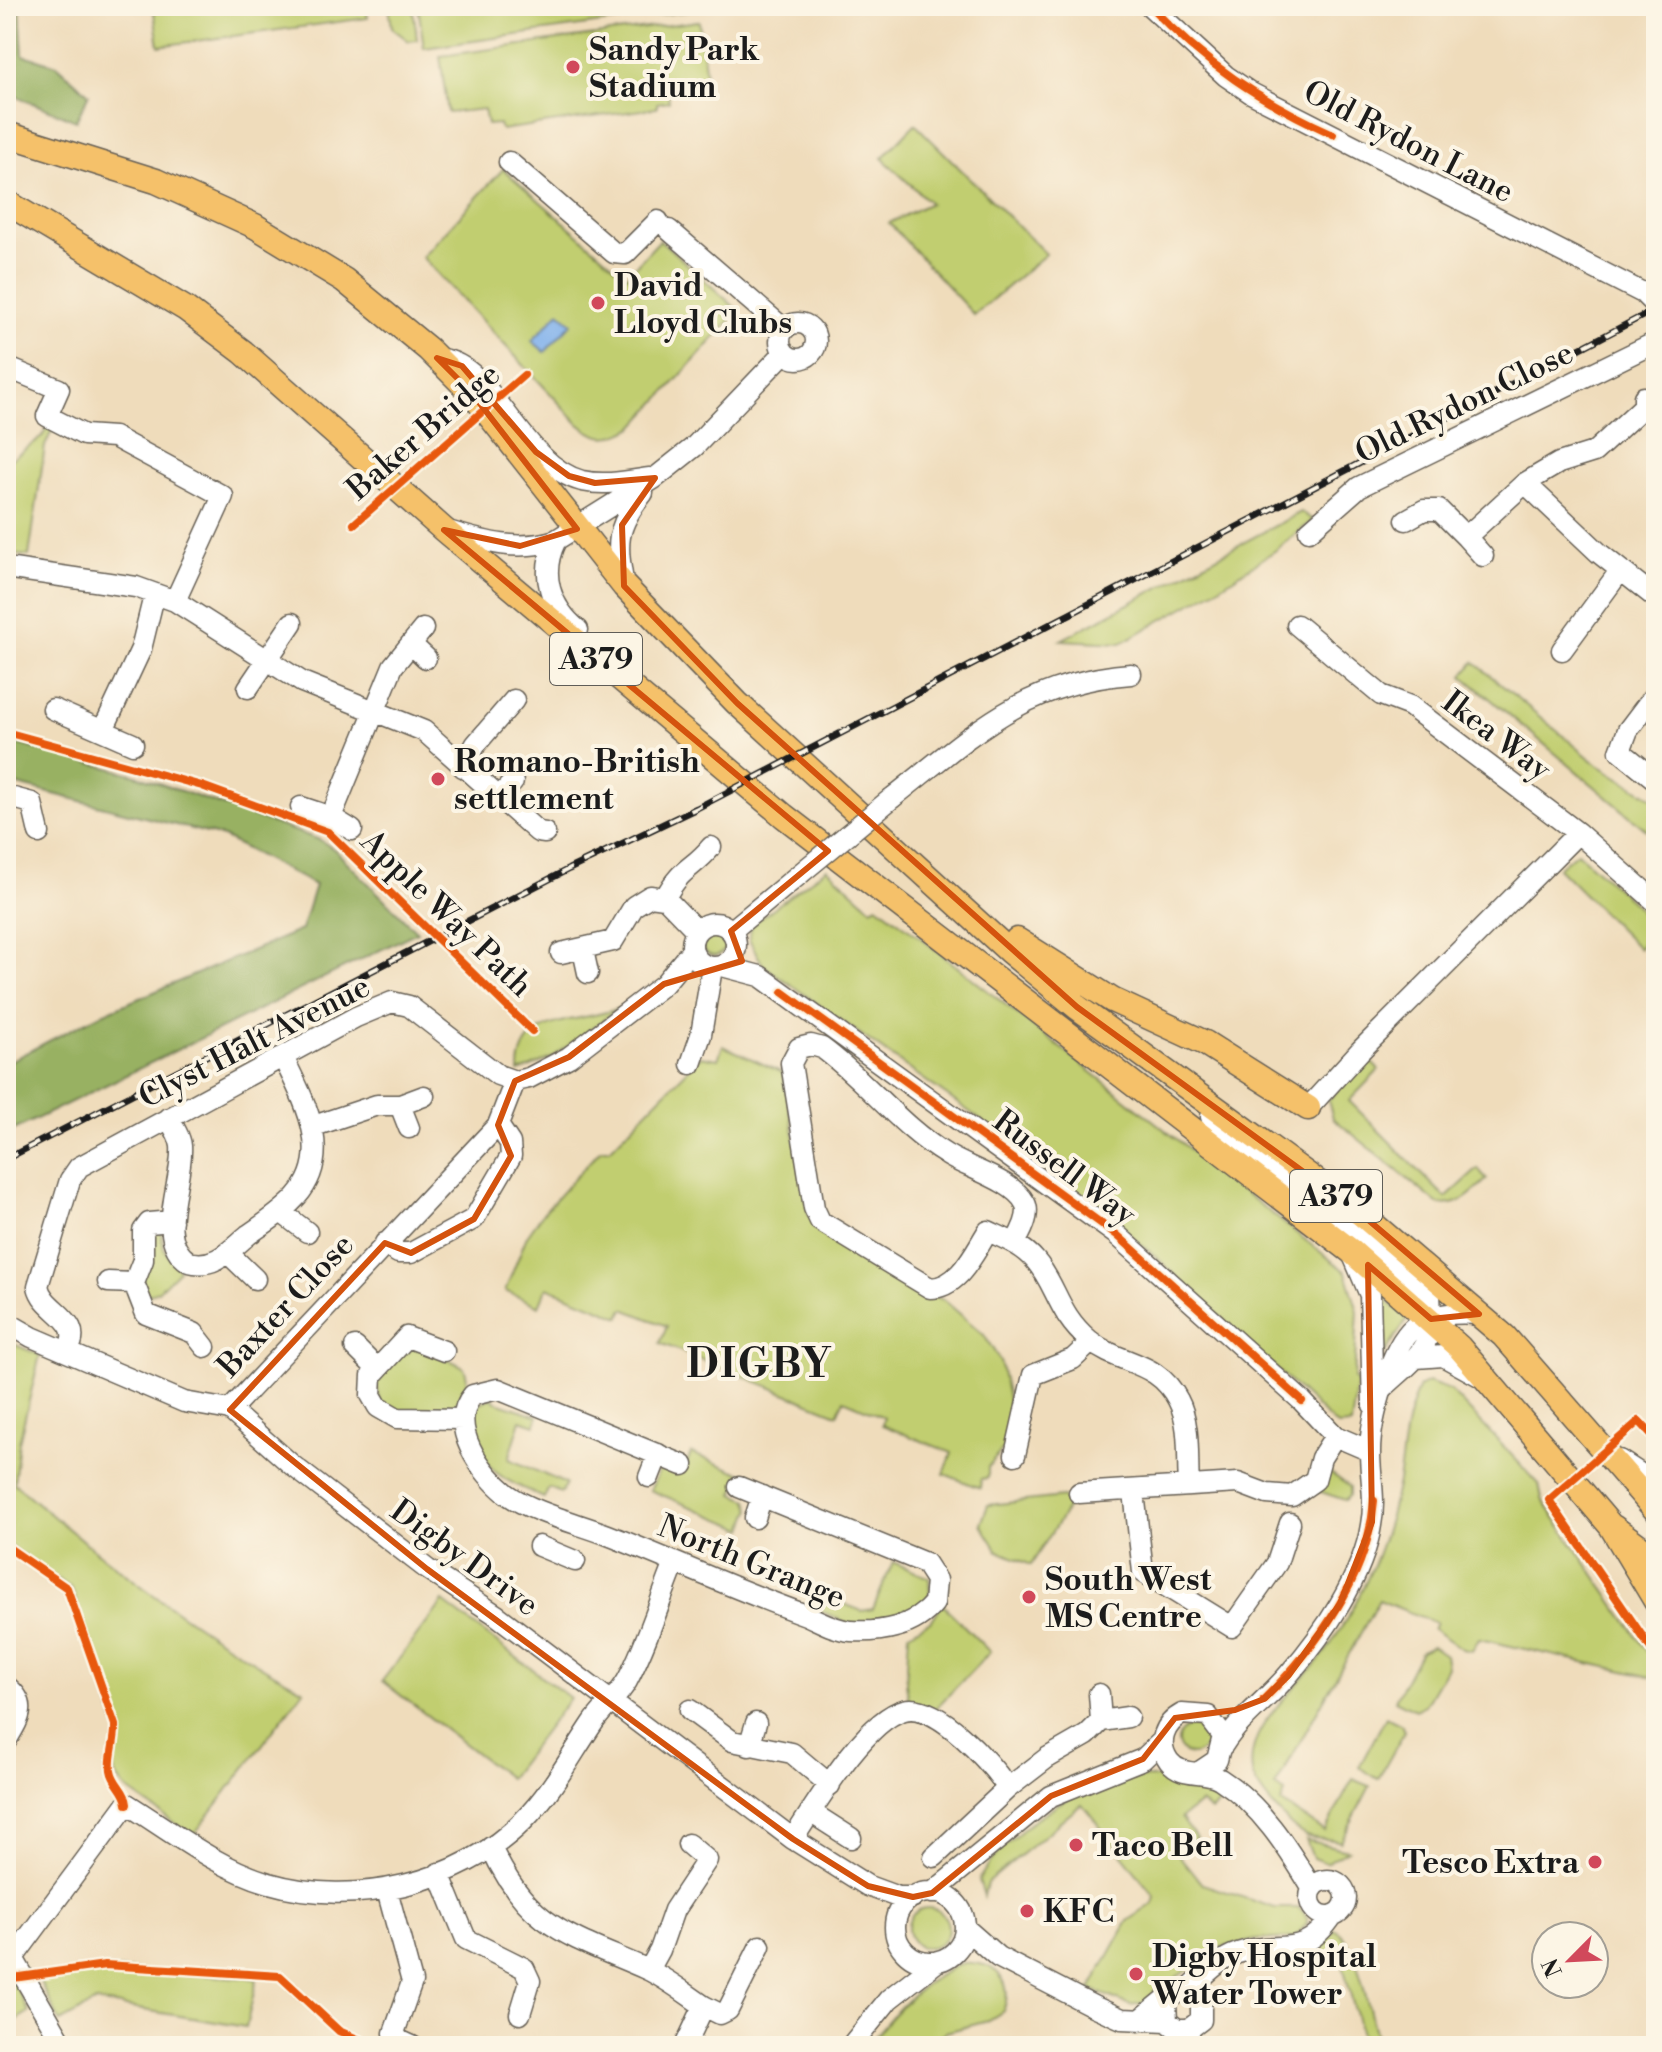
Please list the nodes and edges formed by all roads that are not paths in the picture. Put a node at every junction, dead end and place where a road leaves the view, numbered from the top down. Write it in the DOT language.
graph roads {
  1 [pos="1150,6"];
  2 [pos="6,134"];
  3 [pos="509,162"];
  4 [pos="6,202"];
  5 [pos="1656,306"];
  6 [pos="784,329"];
  7 [pos="1656,342"];
  8 [pos="784,353"];
  9 [pos="437,358"];
  10 [pos="6,367"];
  11 [pos="1644,397"];
  12 [pos="655,478"];
  13 [pos="1525,483"];
  14 [pos="1406,520"];
  15 [pos="444,530"];
  16 [pos="1309,531"];
  17 [pos="566,535"];
  18 [pos="1466,537"];
  19 [pos="1483,556"];
  20 [pos="6,568"];
  21 [pos="1620,571"];
  22 [pos="624,586"];
  23 [pos="154,596"];
  24 [pos="1656,598"];
  25 [pos="175,601"];
  26 [pos="292,623"];
  27 [pos="1297,625"];
  28 [pos="420,644"];
  29 [pos="1562,650"];
  30 [pos="266,660"];
  31 [pos="1131,674"];
  32 [pos="248,688"];
  33 [pos="1656,693"];
  34 [pos="514,700"];
  35 [pos="53,709"];
  36 [pos="375,710"];
  37 [pos="103,730"];
  38 [pos="133,744"];
  39 [pos="463,767"];
  40 [pos="731,774"];
  41 [pos="1656,780"];
  42 [pos="513,782"];
  43 [pos="6,796"];
  44 [pos="498,798"];
  45 [pos="301,807"];
  46 [pos="331,817"];
  47 [pos="352,830"];
  48 [pos="39,833"];
  49 [pos="545,833"];
  50 [pos="1578,833"];
  51 [pos="711,847"];
  52 [pos="665,898"];
  53 [pos="958,902"];
  54 [pos="1656,902"];
  55 [pos="734,937"];
  56 [pos="694,940"];
  57 [pos="583,950"];
  58 [pos="561,953"];
  59 [pos="714,967"];
  60 [pos="588,973"];
  61 [pos="760,976"];
  62 [pos="664,984"];
  63 [pos="283,1057"];
  64 [pos="691,1064"];
  65 [pos="515,1081"];
  66 [pos="1186,1087"];
  67 [pos="424,1096"];
  68 [pos="400,1105"];
  69 [pos="1308,1108"];
  70 [pos="168,1118"];
  71 [pos="498,1125"];
  72 [pos="314,1126"];
  73 [pos="409,1128"];
  74 [pos="281,1212"];
  75 [pos="172,1221"];
  76 [pos="307,1232"];
  77 [pos="385,1243"];
  78 [pos="1014,1243"];
  79 [pos="1351,1251"];
  80 [pos="228,1253"];
  81 [pos="255,1279"];
  82 [pos="108,1282"];
  83 [pos="134,1283"];
  84 [pos="1479,1314"];
  85 [pos="1431,1319"];
  86 [pos="6,1322"];
  87 [pos="1091,1342"];
  88 [pos="205,1347"];
  89 [pos="355,1347"];
  90 [pos="68,1350"];
  91 [pos="444,1351"];
  92 [pos="1416,1358"];
  93 [pos="377,1369"];
  94 [pos="1490,1382"];
  95 [pos="1384,1387"];
  96 [pos="230,1410"];
  97 [pos="463,1419"];
  98 [pos="1374,1421"];
  99 [pos="1335,1436"];
  100 [pos="1370,1451"];
  101 [pos="658,1454"];
  102 [pos="1609,1454"];
  103 [pos="1015,1455"];
  104 [pos="683,1465"];
  105 [pos="649,1477"];
  106 [pos="1656,1484"];
  107 [pos="1189,1485"];
  108 [pos="739,1487"];
  109 [pos="1134,1492"];
  110 [pos="1079,1493"];
  111 [pos="762,1496"];
  112 [pos="1656,1510"];
  113 [pos="755,1518"];
  114 [pos="569,1521"];
  115 [pos="1290,1523"];
  116 [pos="1611,1526"];
  117 [pos="557,1553"];
  118 [pos="1652,1555"];
  119 [pos="675,1563"];
  120 [pos="1656,1601"];
  121 [pos="6,1686"];
  122 [pos="1099,1694"];
  123 [pos="1264,1699"];
  124 [pos="610,1702"];
  125 [pos="690,1710"];
  126 [pos="1208,1716"];
  127 [pos="1128,1717"];
  128 [pos="1101,1721"];
  129 [pos="756,1723"];
  130 [pos="1163,1740"];
  131 [pos="6,1741"];
  132 [pos="749,1746"];
  133 [pos="1222,1749"];
  134 [pos="1177,1768"];
  135 [pos="1122,1770"];
  136 [pos="1199,1772"];
  137 [pos="830,1785"];
  138 [pos="1008,1788"];
  139 [pos="1243,1795"];
  140 [pos="812,1813"];
  141 [pos="851,1838"];
  142 [pos="793,1839"];
  143 [pos="688,1844"];
  144 [pos="491,1847"];
  145 [pos="934,1857"];
  146 [pos="970,1862"];
  147 [pos="439,1873"];
  148 [pos="1317,1884"];
  149 [pos="868,1886"];
  150 [pos="387,1890"];
  151 [pos="922,1895"];
  152 [pos="1326,1914"];
  153 [pos="962,1918"];
  154 [pos="896,1923"];
  155 [pos="760,1946"];
  156 [pos="902,1949"];
  157 [pos="9,1956"];
  158 [pos="947,1956"];
  159 [pos="998,1957"];
  160 [pos="649,1970"];
  161 [pos="1194,1996"];
  162 [pos="889,1999"];
  163 [pos="704,2006"];
  164 [pos="520,2014"];
  165 [pos="1183,2029"];
  166 [pos="64,2046"];
  167 [pos="412,2046"];
  168 [pos="685,2046"];
  169 [pos="851,2046"];
  1 -- 5 [label="street, Old Rydon Lane"];
  2 -- 9 [label="main road, A379"];
  3 -- 6 [label="street"];
  4 -- 15 [label="main road, A379"];
  6 -- 8 [label="street"];
  6 -- 8 [label="street"];
  7 -- 16 [label="street, Old Rydon Close"];
  8 -- 12 [label="street"];
  9 -- 12 [label="street"];
  9 -- 17 [label="main road, A379"];
  10 -- 25 [label="street"];
  11 -- 13 [label="street"];
  12 -- 17 [label="street"];
  12 -- 22 [label="street"];
  13 -- 18 [label="street"];
  13 -- 21 [label="street"];
  14 -- 18 [label="street"];
  15 -- 17 [label="street"];
  15 -- 40 [label="main road, A379"];
  17 -- 22 [label="main road, A379"];
  17 -- 40 [label="street"];
  18 -- 19 [label="street"];
  20 -- 23 [label="street"];
  21 -- 24 [label="street"];
  21 -- 29 [label="street"];
  22 -- 53 [label="main road, A379"];
  23 -- 25 [label="street"];
  23 -- 37 [label="street"];
  25 -- 30 [label="street"];
  26 -- 30 [label="street"];
  27 -- 50 [label="street, Ikea Way"];
  28 -- 36 [label="street"];
  30 -- 32 [label="street"];
  30 -- 36 [label="street"];
  31 -- 55 [label="street, bridge"];
  33 -- 41 [label="street"];
  34 -- 39 [label="street"];
  35 -- 37 [label="street"];
  36 -- 39 [label="street"];
  36 -- 46 [label="street"];
  37 -- 38 [label="street"];
  39 -- 44 [label="street"];
  40 -- 79 [label="main road, A379"];
  42 -- 44 [label="street"];
  43 -- 48 [label="street"];
  44 -- 49 [label="street"];
  45 -- 46 [label="street"];
  46 -- 47 [label="street"];
  50 -- 54 [label="street, Ikea Way"];
  50 -- 69 [label="street"];
  51 -- 52 [label="street"];
  52 -- 56 [label="street"];
  52 -- 57 [label="street"];
  53 -- 66 [label="main road, A379"];
  53 -- 69 [label="main road, A379"];
  55 -- 56 [label="street"];
  55 -- 59 [label="street"];
  55 -- 61 [label="street, Russell Way"];
  56 -- 59 [label="street"];
  56 -- 62 [label="street"];
  57 -- 58 [label="street"];
  57 -- 60 [label="street"];
  59 -- 61 [label="street, Russell Way"];
  59 -- 62 [label="street"];
  59 -- 64 [label="street"];
  61 -- 99 [label="street, Russell Way"];
  62 -- 65 [label="street"];
  63 -- 65 [label="street, Clyst Halt Avenue"];
  63 -- 70 [label="street, Clyst Halt Avenue"];
  63 -- 72 [label="street"];
  65 -- 71 [label="street, Baxter Close"];
  66 -- 84 [label="main road, A379"];
  66 -- 85 [label="street"];
  67 -- 68 [label="street"];
  68 -- 72 [label="street"];
  68 -- 73 [label="street"];
  70 -- 75 [label="street"];
  70 -- 90 [label="street, Clyst Halt Avenue"];
  71 -- 77 [label="street, Baxter Close"];
  71 -- 77 [label="street, Baxter Close"];
  72 -- 74 [label="street"];
  74 -- 76 [label="street"];
  74 -- 80 [label="street"];
  75 -- 80 [label="street"];
  75 -- 83 [label="street"];
  77 -- 96 [label="street, Baxter Close"];
  78 -- 78 [label="street"];
  78 -- 87 [label="street"];
  79 -- 85 [label="main road, A379"];
  79 -- 98 [label="street"];
  80 -- 81 [label="street"];
  82 -- 83 [label="street"];
  83 -- 88 [label="street"];
  84 -- 85 [label="street"];
  84 -- 102 [label="main road, A379"];
  85 -- 92 [label="street"];
  85 -- 94 [label="main road, A379"];
  85 -- 95 [label="street"];
  86 -- 90 [label="street"];
  87 -- 103 [label="street"];
  87 -- 107 [label="street"];
  89 -- 93 [label="street"];
  90 -- 96 [label="street"];
  91 -- 93 [label="street"];
  92 -- 94 [label="street"];
  92 -- 95 [label="street"];
  93 -- 97 [label="street"];
  94 -- 116 [label="main road, A379"];
  95 -- 98 [label="street"];
  96 -- 124 [label="street, Digby Drive"];
  97 -- 101 [label="street"];
  97 -- 114 [label="street, North Grange"];
  98 -- 100 [label="street"];
  99 -- 100 [label="street, Russell Way"];
  99 -- 107 [label="street"];
  100 -- 123 [label="street"];
  101 -- 104 [label="street"];
  101 -- 105 [label="street"];
  102 -- 106 [label="street"];
  102 -- 112 [label="main road, A379"];
  107 -- 109 [label="street"];
  108 -- 111 [label="street"];
  109 -- 110 [label="street"];
  109 -- 115 [label="street"];
  111 -- 113 [label="street"];
  111 -- 119 [label="street, North Grange"];
  114 -- 117 [label="street"];
  114 -- 119 [label="street, North Grange"];
  116 -- 118 [label="main road, A379"];
  116 -- 120 [label="main road"];
  119 -- 124 [label="street"];
  121 -- 131 [label="street"];
  122 -- 128 [label="street"];
  123 -- 126 [label="street"];
  123 -- 133 [label="street"];
  124 -- 142 [label="street, Digby Drive"];
  124 -- 144 [label="street"];
  125 -- 132 [label="street"];
  126 -- 130 [label="street"];
  126 -- 133 [label="street"];
  127 -- 128 [label="street"];
  128 -- 138 [label="street"];
  129 -- 132 [label="street"];
  130 -- 134 [label="street"];
  130 -- 135 [label="street"];
  132 -- 137 [label="street"];
  133 -- 136 [label="street"];
  133 -- 139 [label="street"];
  134 -- 135 [label="street"];
  134 -- 136 [label="street"];
  135 -- 146 [label="street"];
  136 -- 139 [label="street"];
  137 -- 138 [label="street"];
  137 -- 140 [label="street"];
  138 -- 145 [label="street"];
  139 -- 148 [label="street"];
  140 -- 141 [label="street"];
  140 -- 142 [label="street"];
  142 -- 149 [label="street, Digby Drive"];
  143 -- 160 [label="street"];
  144 -- 147 [label="street"];
  144 -- 160 [label="street"];
  146 -- 151 [label="street"];
  146 -- 153 [label="street"];
  147 -- 150 [label="street"];
  147 -- 164 [label="street"];
  148 -- 152 [label="street"];
  148 -- 152 [label="street"];
  149 -- 151 [label="street, Digby Drive"];
  149 -- 154 [label="street, Digby Drive"];
  150 -- 157 [label="street"];
  150 -- 167 [label="street"];
  151 -- 153 [label="street"];
  151 -- 154 [label="street"];
  152 -- 161 [label="street"];
  153 -- 158 [label="street"];
  153 -- 159 [label="street"];
  154 -- 156 [label="street"];
  155 -- 163 [label="street"];
  156 -- 158 [label="street"];
  156 -- 162 [label="street"];
  157 -- 166 [label="street"];
  158 -- 159 [label="street"];
  158 -- 162 [label="street"];
  159 -- 165 [label="street"];
  160 -- 163 [label="street"];
  161 -- 165 [label="street"];
  161 -- 165 [label="street"];
  162 -- 169 [label="street"];
  163 -- 168 [label="street"];
}
